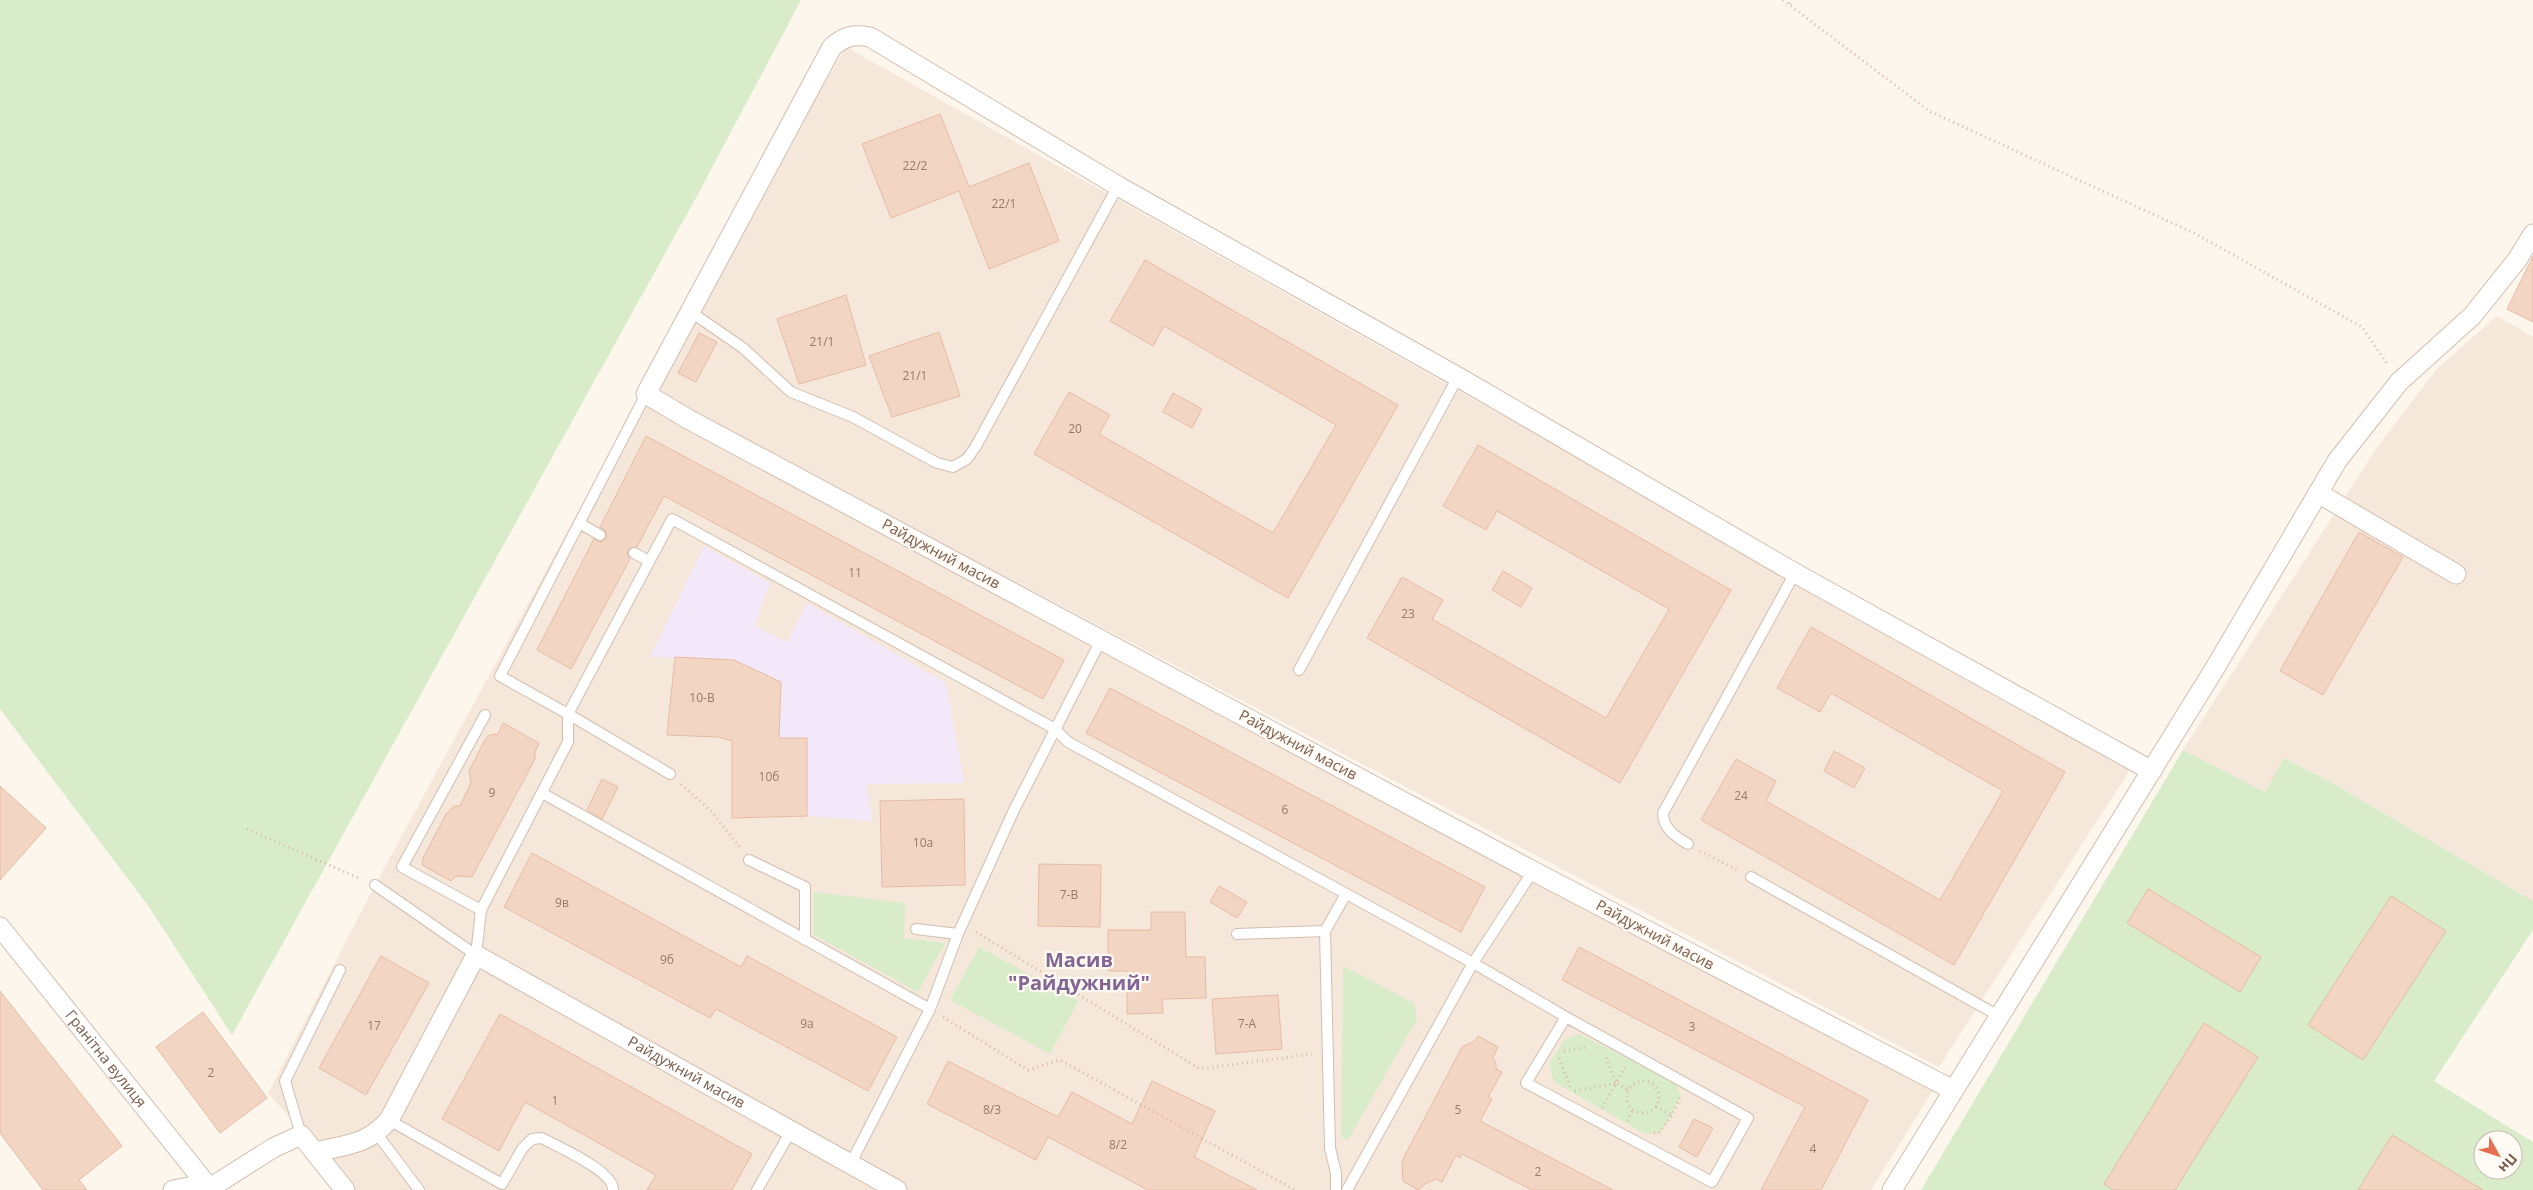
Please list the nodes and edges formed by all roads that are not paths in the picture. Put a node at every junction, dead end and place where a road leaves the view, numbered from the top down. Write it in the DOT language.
graph roads {
  1 [pos="1118,186"];
  2 [pos="2533,234"];
  3 [pos="691,312"];
  4 [pos="1458,376"];
  5 [pos="646,394"];
  6 [pos="2318,493"];
  7 [pos="579,523"];
  8 [pos="600,535"];
  9 [pos="634,553"];
  10 [pos="649,561"];
  11 [pos="1795,573"];
  12 [pos="2456,574"];
  13 [pos="1101,640"];
  14 [pos="1299,670"];
  15 [pos="568,714"];
  16 [pos="485,715"];
  17 [pos="1055,729"];
  18 [pos="2152,771"];
  19 [pos="670,774"];
  20 [pos="542,793"];
  21 [pos="1688,844"];
  22 [pos="749,860"];
  23 [pos="1533,871"];
  24 [pos="1750,878"];
  25 [pos="375,885"];
  26 [pos="1346,894"];
  27 [pos="481,910"];
  28 [pos="0,927"];
  29 [pos="916,929"];
  30 [pos="960,929"];
  31 [pos="1325,931"];
  32 [pos="1237,934"];
  33 [pos="805,940"];
  34 [pos="476,955"];
  35 [pos="1473,963"];
  36 [pos="340,970"];
  37 [pos="930,1009"];
  38 [pos="1999,1016"];
  39 [pos="1566,1017"];
  40 [pos="1953,1090"];
  41 [pos="383,1127"];
  42 [pos="791,1131"];
  43 [pos="301,1135"];
  44 [pos="315,1152"];
  45 [pos="850,1164"];
  46 [pos="211,1189"];
  47 [pos="173,1190"];
  48 [pos="345,1190"];
  49 [pos="419,1190"];
  50 [pos="613,1190"];
  51 [pos="757,1190"];
  52 [pos="897,1190"];
  53 [pos="1336,1190"];
  54 [pos="1347,1190"];
  55 [pos="1892,1190"];
  1 -- 3 [label="street"];
  1 -- 3 [label="lane"];
  1 -- 4 [label="street"];
  2 -- 6 [label="street"];
  3 -- 5 [label="street"];
  4 -- 11 [label="street"];
  4 -- 14 [label="lane"];
  5 -- 7 [label="lane"];
  5 -- 13 [label="street, Райдужний масив"];
  6 -- 12 [label="street"];
  6 -- 18 [label="street"];
  7 -- 8 [label="lane"];
  7 -- 15 [label="lane"];
  9 -- 10 [label="lane"];
  10 -- 15 [label="lane"];
  10 -- 17 [label="lane"];
  11 -- 18 [label="street"];
  11 -- 21 [label="lane"];
  13 -- 17 [label="lane"];
  13 -- 23 [label="street, Райдужний масив"];
  15 -- 19 [label="lane"];
  15 -- 20 [label="lane"];
  16 -- 27 [label="lane"];
  17 -- 26 [label="lane"];
  17 -- 30 [label="lane"];
  18 -- 38 [label="street"];
  20 -- 27 [label="lane"];
  20 -- 33 [label="lane"];
  22 -- 33 [label="lane"];
  23 -- 35 [label="lane"];
  23 -- 40 [label="street, Райдужний масив"];
  24 -- 38 [label="lane"];
  25 -- 34 [label="lane"];
  26 -- 31 [label="lane"];
  26 -- 35 [label="lane"];
  27 -- 34 [label="lane"];
  28 -- 46 [label="street, Гранітна вулиця"];
  29 -- 30 [label="lane"];
  30 -- 37 [label="lane"];
  31 -- 32 [label="lane"];
  31 -- 53 [label="lane"];
  33 -- 37 [label="lane"];
  34 -- 41 [label="street"];
  34 -- 42 [label="street, Райдужний масив"];
  35 -- 39 [label="lane"];
  35 -- 54 [label="lane"];
  36 -- 43 [label="lane"];
  37 -- 45 [label="lane"];
  38 -- 40 [label="street"];
  39 -- 39 [label="lane"];
  40 -- 55 [label="street"];
  41 -- 44 [label="street"];
  41 -- 49 [label="lane"];
  41 -- 50 [label="lane"];
  42 -- 45 [label="street, Райдужний масив"];
  42 -- 51 [label="lane"];
  43 -- 44 [label="street"];
  43 -- 46 [label="street"];
  44 -- 48 [label="street"];
  45 -- 52 [label="street, Райдужний масив"];
  46 -- 47 [label="street"];
}
